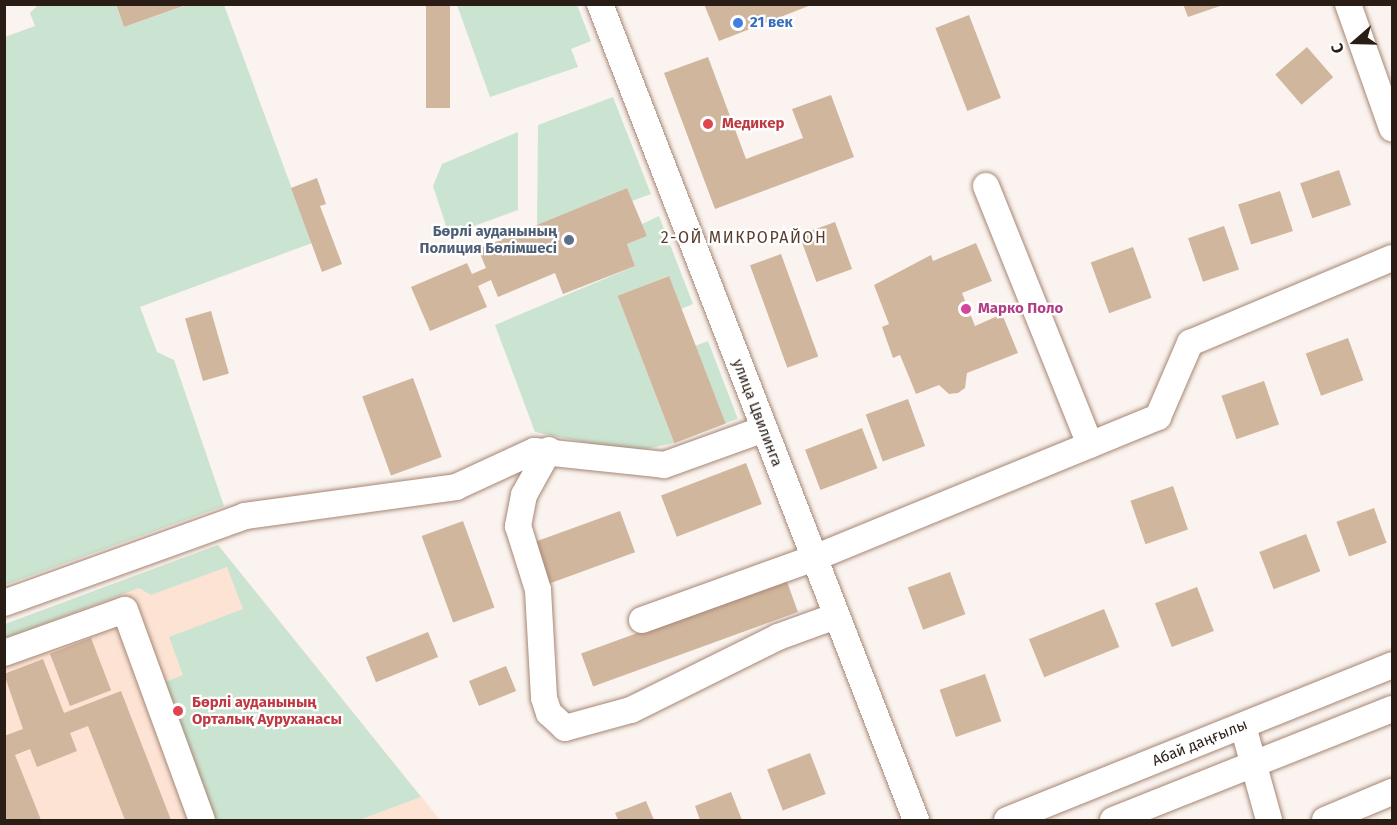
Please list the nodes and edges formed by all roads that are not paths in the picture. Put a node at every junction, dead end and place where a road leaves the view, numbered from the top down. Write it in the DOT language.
graph roads {
  1 [pos="600,4"];
  2 [pos="1348,4"];
  3 [pos="1392,128"];
  4 [pos="986,186"];
  5 [pos="1392,258"];
  6 [pos="764,429"];
  7 [pos="1090,445"];
  8 [pos="549,450"];
  9 [pos="814,558"];
  10 [pos="4,603"];
  11 [pos="836,616"];
  12 [pos="642,621"];
  13 [pos="4,653"];
  14 [pos="1392,665"];
  15 [pos="1392,710"];
  16 [pos="1243,726"];
  17 [pos="1254,765"];
  18 [pos="1392,792"];
  19 [pos="202,820"];
  20 [pos="916,820"];
  21 [pos="1006,820"];
  22 [pos="1113,820"];
  23 [pos="1269,820"];
  24 [pos="1325,820"];
  1 -- 6 [label="street, улица Цвилинга"];
  2 -- 3 [label="street"];
  4 -- 7 [label="street"];
  5 -- 7 [label="street"];
  6 -- 8 [label="street"];
  6 -- 9 [label="street, улица Цвилинга"];
  7 -- 9 [label="street"];
  8 -- 10 [label="street"];
  8 -- 11 [label="street"];
  9 -- 11 [label="street, улица Цвилинга"];
  9 -- 12 [label="street"];
  11 -- 20 [label="street, улица Цвилинга"];
  13 -- 19 [label="street"];
  14 -- 16 [label="street, Абай даңғылы"];
  15 -- 17 [label="street"];
  16 -- 17 [label="street"];
  16 -- 21 [label="street, Абай даңғылы"];
  17 -- 22 [label="street"];
  17 -- 23 [label="street"];
  18 -- 24 [label="street"];
}
